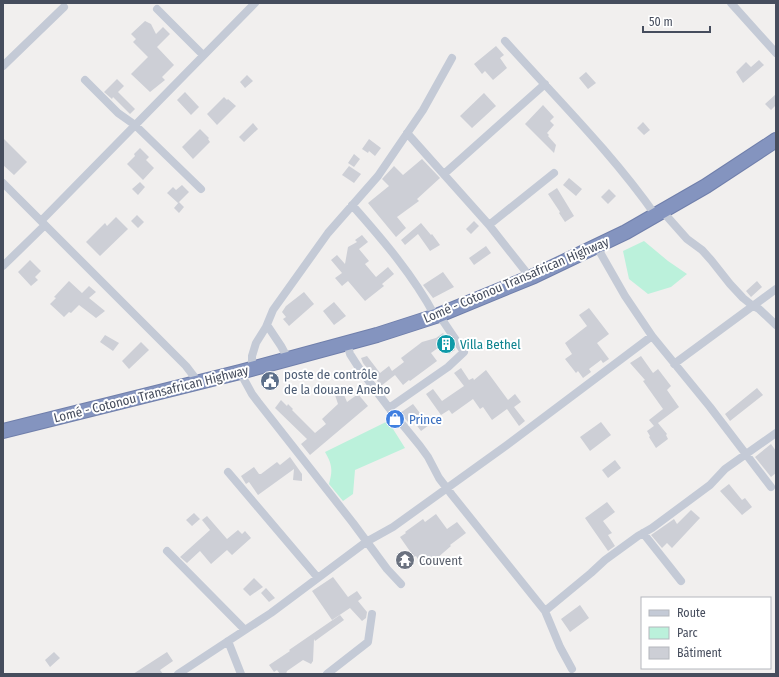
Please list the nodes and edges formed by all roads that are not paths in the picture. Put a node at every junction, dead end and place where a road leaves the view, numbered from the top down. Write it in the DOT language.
graph roads {
  1 [pos="255,3"];
  2 [pos="730,3"];
  3 [pos="64,7"];
  4 [pos="158,9"];
  5 [pos="505,41"];
  6 [pos="776,53"];
  7 [pos="203,55"];
  8 [pos="452,58"];
  9 [pos="3,66"];
  10 [pos="85,80"];
  11 [pos="545,84"];
  12 [pos="135,125"];
  13 [pos="407,133"];
  14 [pos="776,140"];
  15 [pos="554,173"];
  16 [pos="444,174"];
  17 [pos="3,183"];
  18 [pos="200,189"];
  19 [pos="352,205"];
  20 [pos="660,214"];
  21 [pos="43,223"];
  22 [pos="490,225"];
  23 [pos="597,247"];
  24 [pos="3,266"];
  25 [pos="530,277"];
  26 [pos="776,289"];
  27 [pos="753,306"];
  28 [pos="437,316"];
  29 [pos="267,325"];
  30 [pos="776,325"];
  31 [pos="652,336"];
  32 [pos="347,343"];
  33 [pos="288,359"];
  34 [pos="674,364"];
  35 [pos="246,370"];
  36 [pos="199,383"];
  37 [pos="389,408"];
  38 [pos="3,431"];
  39 [pos="776,433"];
  40 [pos="747,455"];
  41 [pos="228,472"];
  42 [pos="771,487"];
  43 [pos="447,488"];
  44 [pos="643,533"];
  45 [pos="366,542"];
  46 [pos="167,551"];
  47 [pos="318,578"];
  48 [pos="681,581"];
  49 [pos="401,584"];
  50 [pos="545,610"];
  51 [pos="372,614"];
  52 [pos="245,630"];
  53 [pos="228,641"];
  54 [pos="572,669"];
  55 [pos="178,674"];
  56 [pos="241,674"];
  57 [pos="327,674"];
  1 -- 7 [label="street"];
  2 -- 6 [label="street"];
  3 -- 9 [label="street"];
  4 -- 7 [label="street"];
  5 -- 11 [label="street"];
  7 -- 12 [label="street"];
  8 -- 13 [label="street"];
  10 -- 12 [label="street"];
  11 -- 16 [label="street"];
  11 -- 20 [label="street"];
  12 -- 18 [label="street"];
  12 -- 21 [label="street"];
  13 -- 16 [label="street"];
  13 -- 19 [label="street"];
  14 -- 20 [label="highway, Lomé - Cotonou Transafrican Highway"];
  15 -- 22 [label="street"];
  16 -- 22 [label="street"];
  17 -- 21 [label="street"];
  19 -- 28 [label="street"];
  19 -- 29 [label="street"];
  20 -- 23 [label="highway, Lomé - Cotonou Transafrican Highway"];
  20 -- 27 [label="street"];
  21 -- 24 [label="street"];
  21 -- 36 [label="street"];
  22 -- 25 [label="street"];
  23 -- 25 [label="highway, Lomé - Cotonou Transafrican Highway"];
  23 -- 31 [label="street"];
  25 -- 28 [label="highway, Lomé - Cotonou Transafrican Highway"];
  26 -- 27 [label="street"];
  27 -- 30 [label="street"];
  27 -- 34 [label="street"];
  28 -- 32 [label="highway, Lomé - Cotonou Transafrican Highway"];
  28 -- 37 [label="street"];
  29 -- 33 [label="street"];
  29 -- 35 [label="street"];
  31 -- 34 [label="street"];
  31 -- 43 [label="street"];
  32 -- 33 [label="highway, Lomé - Cotonou Transafrican Highway"];
  32 -- 37 [label="street"];
  33 -- 35 [label="highway, Lomé - Cotonou Transafrican Highway"];
  34 -- 40 [label="street"];
  35 -- 36 [label="highway, Lomé - Cotonou Transafrican Highway"];
  35 -- 45 [label="street"];
  36 -- 38 [label="highway, Lomé - Cotonou Transafrican Highway"];
  37 -- 43 [label="street"];
  39 -- 40 [label="street"];
  40 -- 42 [label="street"];
  40 -- 44 [label="street"];
  41 -- 47 [label="street"];
  43 -- 45 [label="street"];
  43 -- 50 [label="street"];
  44 -- 48 [label="street"];
  44 -- 50 [label="street"];
  45 -- 47 [label="street"];
  45 -- 49 [label="street"];
  46 -- 52 [label="street"];
  47 -- 52 [label="street"];
  50 -- 54 [label="street"];
  51 -- 57 [label="street"];
  52 -- 53 [label="street"];
  53 -- 55 [label="street"];
  53 -- 56 [label="street"];
}
